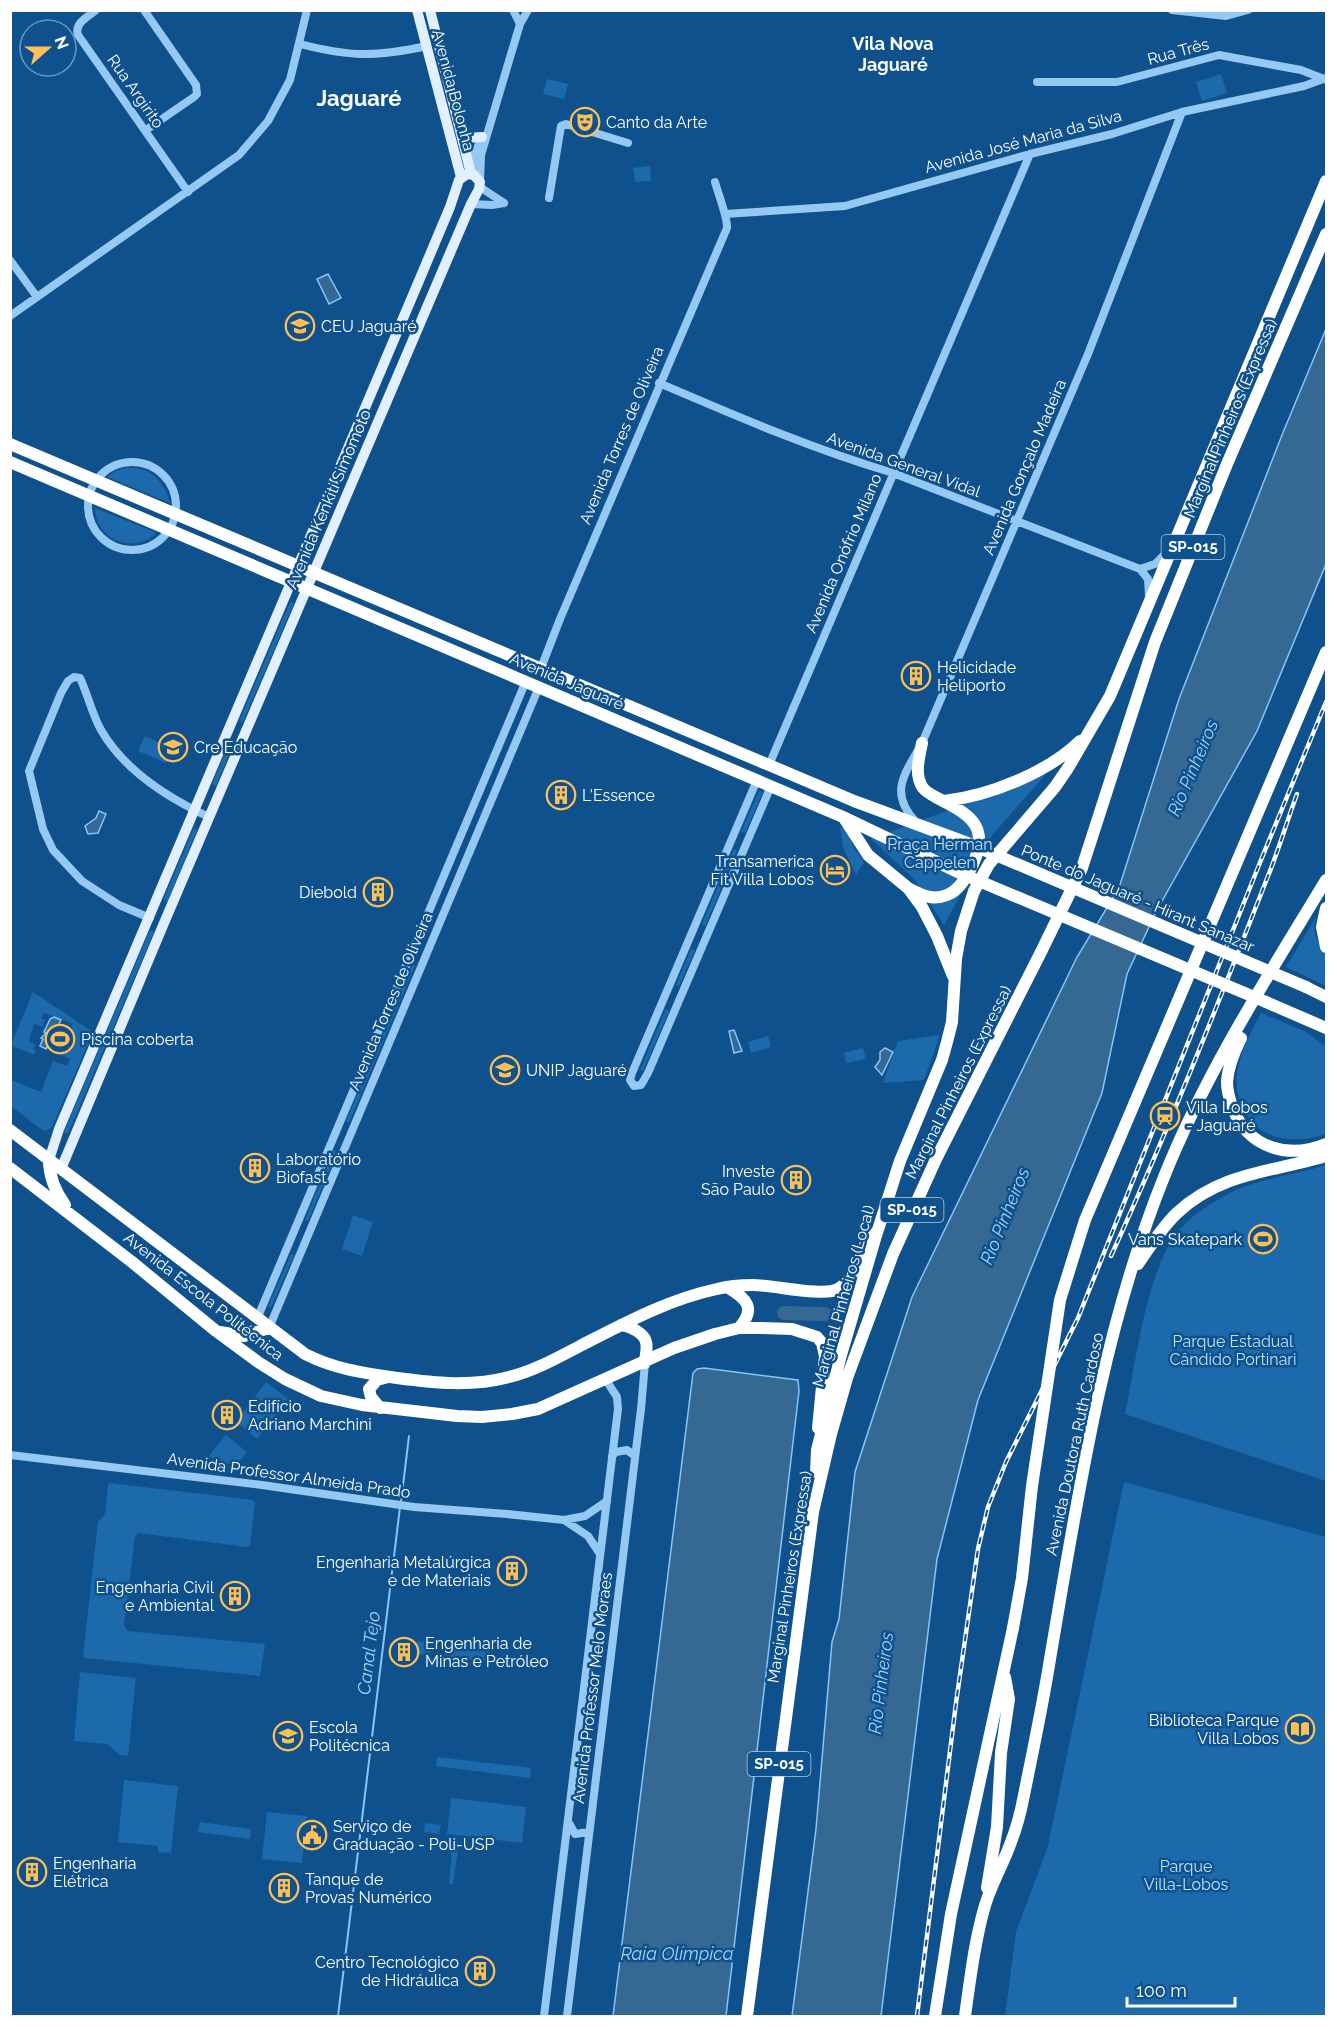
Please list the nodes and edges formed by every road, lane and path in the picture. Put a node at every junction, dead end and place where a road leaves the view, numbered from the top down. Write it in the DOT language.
graph roads {
  1 [pos="96,10"];
  2 [pos="144,10"];
  3 [pos="307,10"];
  4 [pos="417,10"];
  5 [pos="430,10"];
  6 [pos="513,10"];
  7 [pos="528,10"];
  8 [pos="1172,10"];
  9 [pos="1248,10"];
  10 [pos="520,24"];
  11 [pos="300,44"];
  12 [pos="427,46"];
  13 [pos="1325,78"];
  14 [pos="1037,82"];
  15 [pos="1182,112"];
  16 [pos="146,130"];
  17 [pos="486,133"];
  18 [pos="463,136"];
  19 [pos="628,143"];
  20 [pos="1030,154"];
  21 [pos="1326,181"];
  22 [pos="471,182"];
  23 [pos="716,182"];
  24 [pos="188,192"];
  25 [pos="549,198"];
  26 [pos="1326,202"];
  27 [pos="471,204"];
  28 [pos="725,214"];
  29 [pos="1326,234"];
  30 [pos="1302,239"];
  31 [pos="10,260"];
  32 [pos="37,297"];
  33 [pos="10,316"];
  34 [pos="392,345"];
  35 [pos="408,353"];
  36 [pos="659,383"];
  37 [pos="10,444"];
  38 [pos="10,462"];
  39 [pos="893,473"];
  40 [pos="96,480"];
  41 [pos="88,495"];
  42 [pos="175,514"];
  43 [pos="1017,521"];
  44 [pos="169,530"];
  45 [pos="1172,547"];
  46 [pos="298,566"];
  47 [pos="1140,569"];
  48 [pos="314,572"];
  49 [pos="292,582"];
  50 [pos="306,588"];
  51 [pos="1149,599"];
  52 [pos="1326,652"];
  53 [pos="541,668"];
  54 [pos="526,681"];
  55 [pos="539,687"];
  56 [pos="228,730"];
  57 [pos="1087,734"];
  58 [pos="243,737"];
  59 [pos="922,743"];
  60 [pos="769,765"];
  61 [pos="757,780"];
  62 [pos="771,786"];
  63 [pos="944,801"];
  64 [pos="194,810"];
  65 [pos="209,817"];
  66 [pos="843,817"];
  67 [pos="921,827"];
  68 [pos="733,837"];
  69 [pos="957,838"];
  70 [pos="459,839"];
  71 [pos="747,843"];
  72 [pos="472,845"];
  73 [pos="1326,880"];
  74 [pos="908,888"];
  75 [pos="436,896"];
  76 [pos="448,901"];
  77 [pos="1326,908"];
  78 [pos="150,918"];
  79 [pos="692,934"];
  80 [pos="706,939"];
  81 [pos="1326,947"];
  82 [pos="412,951"];
  83 [pos="425,957"];
  84 [pos="954,978"];
  85 [pos="119,986"];
  86 [pos="135,992"];
  87 [pos="666,994"];
  88 [pos="1326,997"];
  89 [pos="680,999"];
  90 [pos="1249,1012"];
  91 [pos="1323,1029"];
  92 [pos="10,1130"];
  93 [pos="1326,1144"];
  94 [pos="1326,1156"];
  95 [pos="49,1160"];
  96 [pos="900,1161"];
  97 [pos="10,1168"];
  98 [pos="61,1169"];
  99 [pos="75,1218"];
  100 [pos="294,1232"];
  101 [pos="307,1237"];
  102 [pos="1132,1270"];
  103 [pos="727,1287"];
  104 [pos="257,1319"];
  105 [pos="621,1325"];
  106 [pos="268,1328"];
  107 [pos="739,1328"];
  108 [pos="216,1331"];
  109 [pos="645,1363"];
  110 [pos="389,1377"];
  111 [pos="606,1380"];
  112 [pos="380,1408"];
  113 [pos="817,1450"];
  114 [pos="10,1455"];
  115 [pos="612,1456"];
  116 [pos="635,1456"];
  117 [pos="607,1501"];
  118 [pos="813,1512"];
  119 [pos="564,1520"];
  120 [pos="600,1554"];
  121 [pos="1004,1674"];
  122 [pos="569,1823"];
  123 [pos="589,1832"];
  124 [pos="984,1907"];
  125 [pos="544,2016"];
  126 [pos="567,2016"];
  127 [pos="747,2016"];
  128 [pos="935,2016"];
  129 [pos="965,2016"];
  1 -- 16 [label="street, Rua Argirito"];
  2 -- 16 [label="street"];
  3 -- 11 [label="street"];
  4 -- 12 [label="main road, Avenida Bolonha"];
  5 -- 18 [label="main road, Avenida Bolonha"];
  6 -- 10 [label="street"];
  7 -- 10 [label="street"];
  8 -- 9 [label="street"];
  10 -- 17 [label="street"];
  11 -- 12 [label="street"];
  11 -- 24 [label="street"];
  12 -- 22 [label="main road, Avenida Bolonha"];
  13 -- 14 [label="street, Rua Três"];
  13 -- 15 [label="street, Avenida José Maria da Silva"];
  15 -- 20 [label="street, Avenida José Maria da Silva"];
  15 -- 43 [label="street, Avenida Gonçalo Madeira"];
  16 -- 24 [label="street, Rua Argirito"];
  17 -- 18 [label="main road"];
  17 -- 22 [label="street"];
  18 -- 22 [label="main road, Avenida Bolonha"];
  19 -- 25 [label="street"];
  20 -- 28 [label="street, Avenida José Maria da Silva"];
  20 -- 39 [label="street, Avenida Onófrio Milano"];
  21 -- 30 [label="highway, Marginal Pinheiros (Local)"];
  22 -- 27 [label="main road, Avenida Kenkiti Simomoto"];
  22 -- 27 [label="street"];
  22 -- 34 [label="main road, Avenida Kenkiti Simomoto"];
  23 -- 28 [label="street"];
  24 -- 32 [label="street"];
  26 -- 30 [label="highway"];
  27 -- 35 [label="main road, Avenida Kenkiti Simomoto"];
  28 -- 36 [label="street, Avenida Torres de Oliveira"];
  29 -- 118 [label="highway, Marginal Pinheiros (Expressa) / SP-015"];
  30 -- 45 [label="highway, Marginal Pinheiros (Local)"];
  31 -- 32 [label="street"];
  32 -- 33 [label="street"];
  34 -- 35 [label="main road"];
  34 -- 46 [label="main road, Avenida Kenkiti Simomoto"];
  35 -- 48 [label="main road, Avenida Kenkiti Simomoto"];
  36 -- 39 [label="street, Avenida General Vidal"];
  36 -- 53 [label="street, Avenida Torres de Oliveira"];
  37 -- 40 [label="highway, Avenida Jaguaré"];
  38 -- 41 [label="highway, Avenida Jaguaré"];
  39 -- 43 [label="street, Avenida General Vidal"];
  39 -- 60 [label="street, Avenida Onófrio Milano"];
  40 -- 41 [label="street"];
  40 -- 42 [label="highway, Avenida Jaguaré"];
  40 -- 42 [label="street"];
  41 -- 44 [label="highway, Avenida Jaguaré"];
  41 -- 44 [label="street"];
  42 -- 44 [label="street"];
  42 -- 46 [label="highway, Avenida Jaguaré"];
  43 -- 47 [label="street, Avenida General Vidal"];
  43 -- 59 [label="street, Avenida Gonçalo Madeira"];
  44 -- 49 [label="highway, Avenida Jaguaré"];
  45 -- 47 [label="street"];
  45 -- 51 [label="highway, Marginal Pinheiros (Local)"];
  46 -- 48 [label="highway, Avenida Jaguaré"];
  46 -- 49 [label="main road, Avenida Kenkiti Simomoto"];
  47 -- 51 [label="street"];
  48 -- 50 [label="main road, Avenida Kenkiti Simomoto"];
  48 -- 53 [label="highway, Avenida Jaguaré"];
  49 -- 50 [label="highway, Avenida Jaguaré"];
  49 -- 56 [label="main road, Avenida Kenkiti Simomoto"];
  50 -- 54 [label="highway, Avenida Jaguaré"];
  50 -- 58 [label="main road, Avenida Kenkiti Simomoto"];
  51 -- 57 [label="highway, Marginal Pinheiros (Local)"];
  52 -- 121 [label="highway, bridge"];
  53 -- 60 [label="highway, Avenida Jaguaré"];
  54 -- 55 [label="highway, Avenida Jaguaré"];
  54 -- 70 [label="street, Avenida Torres de Oliveira"];
  55 -- 61 [label="highway, Avenida Jaguaré"];
  55 -- 72 [label="street, Avenida Torres de Oliveira"];
  56 -- 58 [label="main road"];
  56 -- 64 [label="main road, Avenida Kenkiti Simomoto"];
  57 -- 63 [label="highway"];
  57 -- 84 [label="highway, Marginal Pinheiros (Local)"];
  58 -- 65 [label="main road, Avenida Kenkiti Simomoto"];
  59 -- 63 [label="highway"];
  59 -- 67 [label="street, Avenida Gonçalo Madeira"];
  60 -- 67 [label="highway, Avenida Jaguaré"];
  61 -- 62 [label="highway, Avenida Jaguaré"];
  61 -- 68 [label="street"];
  62 -- 66 [label="highway, Avenida Jaguaré"];
  62 -- 71 [label="street"];
  63 -- 74 [label="highway"];
  64 -- 65 [label="street"];
  64 -- 78 [label="main road, Avenida Kenkiti Simomoto"];
  64 -- 78 [label="street"];
  65 -- 86 [label="main road, Avenida Kenkiti Simomoto"];
  66 -- 74 [label="highway"];
  66 -- 91 [label="highway, Avenida Jaguaré, bridge"];
  67 -- 69 [label="highway, Avenida Jaguaré"];
  68 -- 71 [label="street"];
  68 -- 79 [label="street"];
  69 -- 88 [label="highway, Ponte do Jaguaré - Hirant Sanazar, bridge"];
  70 -- 72 [label="street"];
  70 -- 75 [label="street, Avenida Torres de Oliveira"];
  71 -- 80 [label="street"];
  72 -- 76 [label="street, Avenida Torres de Oliveira"];
  73 -- 90 [label="highway, Avenida Doutora Ruth Cardoso"];
  74 -- 84 [label="highway"];
  75 -- 76 [label="street"];
  75 -- 82 [label="street, Avenida Torres de Oliveira"];
  76 -- 83 [label="street, Avenida Torres de Oliveira"];
  77 -- 81 [label="highway"];
  78 -- 85 [label="main road, Avenida Kenkiti Simomoto"];
  79 -- 80 [label="street"];
  79 -- 87 [label="street"];
  80 -- 89 [label="street"];
  82 -- 83 [label="street"];
  82 -- 100 [label="street, Avenida Torres de Oliveira"];
  83 -- 101 [label="street, Avenida Torres de Oliveira"];
  84 -- 96 [label="highway, Marginal Pinheiros (Local)"];
  85 -- 86 [label="main road"];
  85 -- 95 [label="main road, Avenida Kenkiti Simomoto"];
  86 -- 98 [label="main road, Avenida Kenkiti Simomoto"];
  87 -- 89 [label="street"];
  87 -- 89 [label="street"];
  90 -- 93 [label="highway"];
  90 -- 102 [label="highway, Avenida Doutora Ruth Cardoso"];
  92 -- 95 [label="highway, Avenida Escola Politécnica"];
  94 -- 102 [label="highway"];
  95 -- 98 [label="highway, Avenida Escola Politécnica"];
  95 -- 99 [label="highway"];
  96 -- 103 [label="highway, Avenida Escola Politécnica"];
  96 -- 113 [label="highway, Marginal Pinheiros (Local)"];
  97 -- 99 [label="highway, Avenida Escola Politécnica"];
  98 -- 104 [label="highway, Avenida Escola Politécnica"];
  99 -- 108 [label="highway, Avenida Escola Politécnica"];
  100 -- 101 [label="street"];
  100 -- 104 [label="street, Avenida Torres de Oliveira"];
  101 -- 106 [label="street, Avenida Torres de Oliveira"];
  102 -- 124 [label="highway, Avenida Doutora Ruth Cardoso"];
  103 -- 105 [label="highway, Avenida Escola Politécnica"];
  103 -- 107 [label="highway"];
  104 -- 106 [label="highway, Avenida Escola Politécnica"];
  105 -- 109 [label="highway"];
  105 -- 110 [label="highway, Avenida Escola Politécnica"];
  106 -- 108 [label="highway"];
  106 -- 110 [label="highway, Avenida Escola Politécnica"];
  107 -- 109 [label="highway, Avenida Escola Politécnica"];
  107 -- 113 [label="highway, Avenida Escola Politécnica"];
  108 -- 112 [label="highway, Avenida Escola Politécnica"];
  109 -- 111 [label="highway, Avenida Escola Politécnica"];
  109 -- 116 [label="street, Avenida Professor Melo Moraes"];
  110 -- 112 [label="highway"];
  111 -- 112 [label="highway, Avenida Escola Politécnica"];
  111 -- 115 [label="street, Avenida Professor Melo Moraes"];
  113 -- 118 [label="highway, Marginal Pinheiros (Local)"];
  114 -- 119 [label="street, Avenida Professor Almeida Prado"];
  115 -- 116 [label="street"];
  115 -- 117 [label="street, Avenida Professor Melo Moraes"];
  116 -- 123 [label="street, Avenida Professor Melo Moraes"];
  117 -- 119 [label="street, Avenida Professor Almeida Prado"];
  117 -- 120 [label="street, Avenida Professor Melo Moraes"];
  118 -- 127 [label="highway, Marginal Pinheiros (Expressa) / SP-015"];
  119 -- 120 [label="street, Avenida Professor Almeida Prado"];
  120 -- 122 [label="street, Avenida Professor Melo Moraes"];
  121 -- 124 [label="highway"];
  121 -- 128 [label="highway"];
  122 -- 123 [label="street"];
  122 -- 125 [label="street, Avenida Professor Melo Moraes"];
  123 -- 126 [label="street, Avenida Professor Melo Moraes"];
  124 -- 129 [label="highway, Avenida Doutora Ruth Cardoso"];
}
